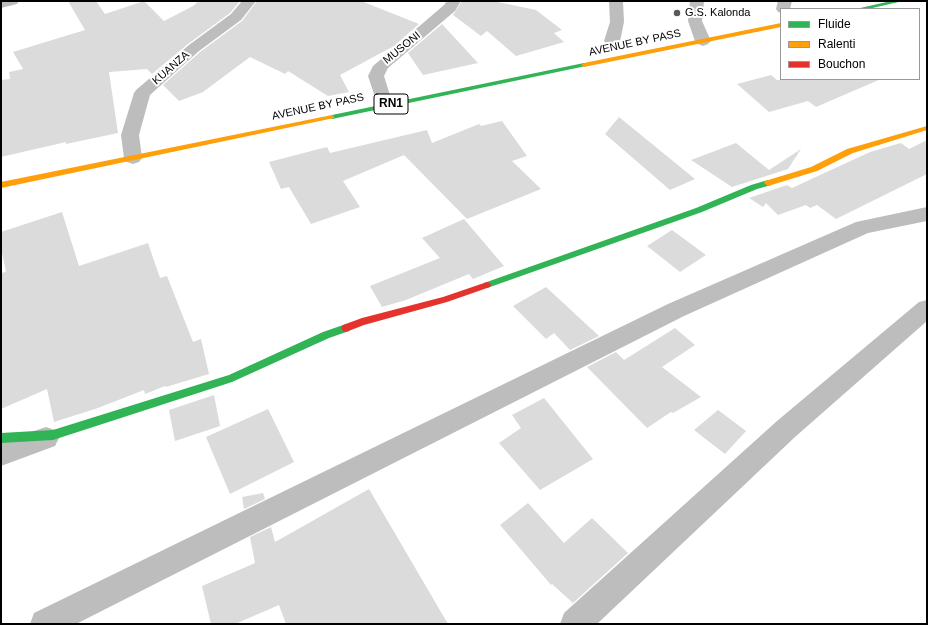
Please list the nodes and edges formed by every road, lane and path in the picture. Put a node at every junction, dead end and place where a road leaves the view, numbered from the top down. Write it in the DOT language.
graph roads {
  1 [pos="12,1"];
  2 [pos="249,1"];
  3 [pos="454,1"];
  4 [pos="616,1"];
  5 [pos="697,1"];
  6 [pos="900,1"];
  7 [pos="1,4"];
  8 [pos="864,8"];
  9 [pos="780,24"];
  10 [pos="612,41"];
  11 [pos="703,41"];
  12 [pos="385,105"];
  13 [pos="927,128"];
  14 [pos="133,158"];
  15 [pos="1,185"];
  16 [pos="927,214"];
  17 [pos="927,308"];
  18 [pos="52,435"];
  19 [pos="1,438"];
  20 [pos="1,454"];
  21 [pos="45,624"];
  22 [pos="575,624"];
  1 -- 7 [label="street"];
  2 -- 14 [label="street, KUANZA"];
  3 -- 12 [label="street, MUSONI"];
  4 -- 10 [label="street"];
  5 -- 11 [label="street"];
  6 -- 8 [label="main road"];
  9 -- 11 [label="main road, AVENUE BY PASS / RN1"];
  11 -- 12 [label="main road, AVENUE BY PASS / RN1"];
  12 -- 14 [label="main road, AVENUE BY PASS / RN1"];
  13 -- 18 [label="main road"];
  14 -- 15 [label="main road, AVENUE BY PASS / RN1"];
  16 -- 21 [label="street"];
  17 -- 22 [label="street"];
  18 -- 19 [label="main road"];
  18 -- 20 [label="street"];
}
